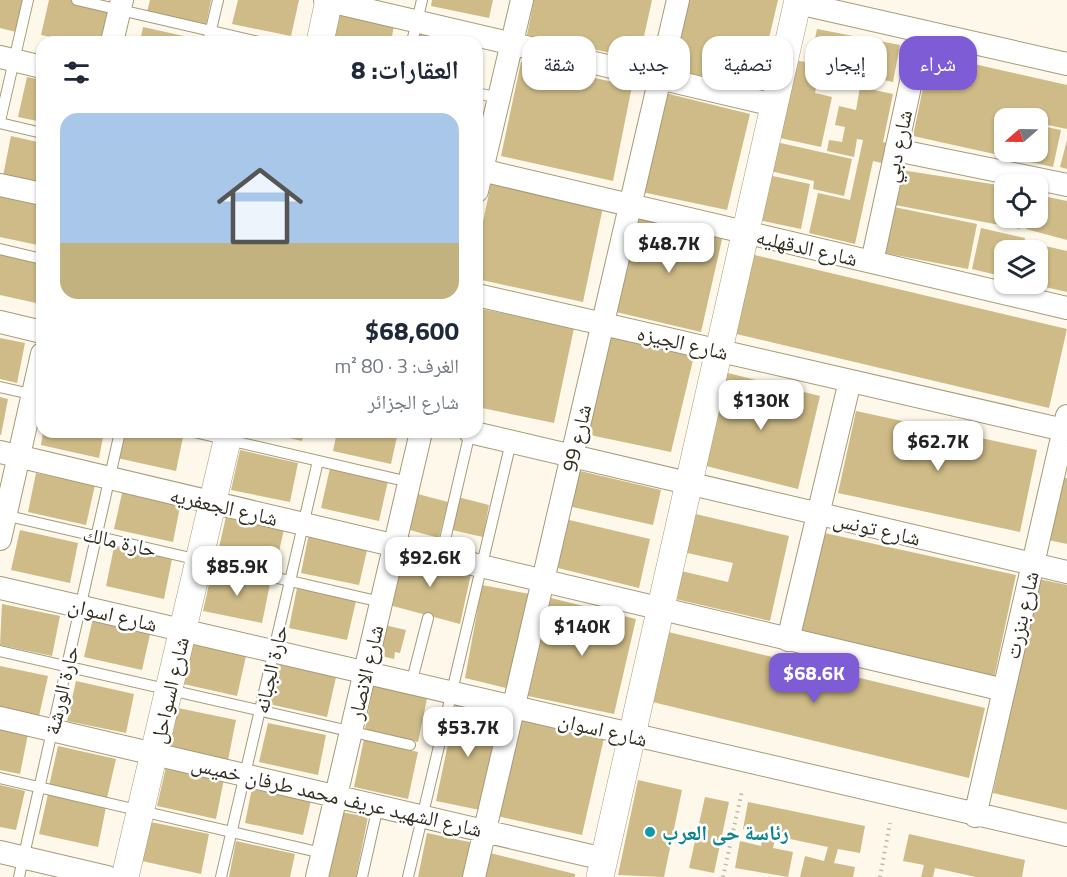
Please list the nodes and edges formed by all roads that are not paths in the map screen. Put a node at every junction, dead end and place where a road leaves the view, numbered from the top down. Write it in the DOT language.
graph roads {
  1 [pos="28,0"];
  2 [pos="77,0"];
  3 [pos="218,0"];
  4 [pos="328,0"];
  5 [pos="522,0"];
  6 [pos="678,0"];
  7 [pos="798,2"];
  8 [pos="121,5"];
  9 [pos="417,21"];
  10 [pos="922,31"];
  11 [pos="113,36"];
  12 [pos="209,36"];
  13 [pos="321,36"];
  14 [pos="478,36"];
  15 [pos="670,36"];
  16 [pos="483,37"];
  17 [pos="511,44"];
  18 [pos="7,59"];
  19 [pos="1067,63"];
  20 [pos="36,66"];
  21 [pos="608,66"];
  22 [pos="690,85"];
  23 [pos="657,90"];
  24 [pos="488,95"];
  25 [pos="774,105"];
  26 [pos="0,122"];
  27 [pos="36,131"];
  28 [pos="483,141"];
  29 [pos="896,150"];
  30 [pos="483,178"];
  31 [pos="1067,184"];
  32 [pos="0,185"];
  33 [pos="36,193"];
  34 [pos="631,205"];
  35 [pos="745,232"];
  36 [pos="0,249"];
  37 [pos="36,258"];
  38 [pos="872,262"];
  39 [pos="483,296"];
  40 [pos="1067,308"];
  41 [pos="0,322"];
  42 [pos="603,324"];
  43 [pos="36,331"];
  44 [pos="718,350"];
  45 [pos="850,381"];
  46 [pos="0,387"];
  47 [pos="36,395"];
  48 [pos="36,397"];
  49 [pos="1065,422"];
  50 [pos="483,435"];
  51 [pos="119,438"];
  52 [pos="228,438"];
  53 [pos="235,438"];
  54 [pos="420,438"];
  55 [pos="469,438"];
  56 [pos="511,442"];
  57 [pos="9,455"];
  58 [pos="572,456"];
  59 [pos="318,461"];
  60 [pos="110,478"];
  61 [pos="409,482"];
  62 [pos="688,483"];
  63 [pos="213,503"];
  64 [pos="3,514"];
  65 [pos="818,514"];
  66 [pos="303,525"];
  67 [pos="97,536"];
  68 [pos="0,539"];
  69 [pos="394,546"];
  70 [pos="441,557"];
  71 [pos="199,560"];
  72 [pos="1033,565"];
  73 [pos="481,567"];
  74 [pos="1067,572"];
  75 [pos="290,581"];
  76 [pos="543,581"];
  77 [pos="0,588"];
  78 [pos="381,602"];
  79 [pos="80,607"];
  80 [pos="659,609"];
  81 [pos="428,618"];
  82 [pos="183,630"];
  83 [pos="788,640"];
  84 [pos="0,651"];
  85 [pos="274,652"];
  86 [pos="67,666"];
  87 [pos="365,673"];
  88 [pos="411,684"];
  89 [pos="169,690"];
  90 [pos="1004,690"];
  91 [pos="452,693"];
  92 [pos="514,708"];
  93 [pos="260,711"];
  94 [pos="0,718"];
  95 [pos="52,730"];
  96 [pos="351,731"];
  97 [pos="630,735"];
  98 [pos="410,745"];
  99 [pos="154,754"];
  100 [pos="245,775"];
  101 [pos="0,778"];
  102 [pos="39,788"];
  103 [pos="336,796"];
  104 [pos="378,806"];
  105 [pos="141,811"];
  106 [pos="423,816"];
  107 [pos="975,816"];
  108 [pos="485,831"];
  109 [pos="232,832"];
  110 [pos="1067,835"];
  111 [pos="0,852"];
  112 [pos="322,853"];
  113 [pos="21,867"];
  114 [pos="602,868"];
  115 [pos="107,877"];
  116 [pos="125,877"];
  117 [pos="221,877"];
  118 [pos="317,877"];
  119 [pos="362,877"];
  120 [pos="408,877"];
  121 [pos="474,877"];
  1 -- 18 [label="lane"];
  2 -- 8 [label="lane"];
  3 -- 12 [label="lane"];
  4 -- 9 [label="street"];
  4 -- 13 [label="street"];
  5 -- 17 [label="street"];
  6 -- 15 [label="street, شارع 99"];
  7 -- 10 [label="street"];
  7 -- 25 [label="street"];
  8 -- 11 [label="street"];
  8 -- 12 [label="lane"];
  9 -- 14 [label="street"];
  10 -- 19 [label="street"];
  10 -- 29 [label="street, شارع دبي"];
  16 -- 17 [label="street"];
  17 -- 21 [label="street"];
  17 -- 24 [label="street"];
  18 -- 20 [label="street"];
  18 -- 26 [label="lane"];
  22 -- 25 [label="street"];
  23 -- 34 [label="street, شارع 99"];
  24 -- 28 [label="street"];
  25 -- 35 [label="street"];
  26 -- 27 [label="lane"];
  29 -- 31 [label="street"];
  29 -- 38 [label="street, شارع دبي"];
  30 -- 34 [label="street, شارع الدقهليه"];
  32 -- 33 [label="street"];
  34 -- 35 [label="street, شارع الدقهليه"];
  34 -- 42 [label="street, شارع 99"];
  35 -- 38 [label="street, شارع الدقهليه"];
  35 -- 44 [label="street"];
  36 -- 37 [label="lane"];
  38 -- 40 [label="street, شارع الدقهليه"];
  39 -- 42 [label="street, شارع الجيزه"];
  41 -- 43 [label="street"];
  42 -- 44 [label="street, شارع الجيزه"];
  42 -- 58 [label="street, شارع 99"];
  44 -- 45 [label="street, شارع الجيزه"];
  44 -- 62 [label="street"];
  45 -- 49 [label="street, شارع الجيزه"];
  45 -- 65 [label="street"];
  46 -- 47 [label="lane"];
  48 -- 57 [label="street"];
  49 -- 72 [label="street, شارع بنزرت"];
  50 -- 56 [label="street, شارع تونس"];
  51 -- 60 [label="lane, حارة الورشة"];
  52 -- 63 [label="street, شارع السواحل"];
  53 -- 59 [label="lane"];
  54 -- 61 [label="street, شارع الانصار"];
  55 -- 70 [label="lane"];
  56 -- 58 [label="street, شارع تونس"];
  56 -- 73 [label="lane"];
  57 -- 60 [label="street, شارع الجعفريه"];
  57 -- 64 [label="street"];
  58 -- 62 [label="street, شارع تونس"];
  58 -- 76 [label="street, شارع 99"];
  59 -- 61 [label="lane"];
  59 -- 66 [label="lane, حارة الجبانه"];
  60 -- 63 [label="street, شارع الجعفريه"];
  60 -- 67 [label="lane, حارة الورشة"];
  61 -- 69 [label="street, شارع الانصار"];
  62 -- 65 [label="street, شارع تونس"];
  62 -- 80 [label="street"];
  63 -- 66 [label="street, شارع الجعفريه"];
  63 -- 71 [label="street, شارع السواحل"];
  64 -- 67 [label="lane, حارة مالك"];
  64 -- 68 [label="street"];
  65 -- 72 [label="street, شارع تونس"];
  65 -- 83 [label="street"];
  66 -- 69 [label="street, شارع الجعفريه"];
  66 -- 75 [label="lane, حارة الجبانه"];
  67 -- 71 [label="lane, حارة مالك"];
  67 -- 79 [label="lane, حارة الورشة"];
  69 -- 70 [label="street, شارع الجعفريه"];
  69 -- 78 [label="street, شارع الانصار"];
  70 -- 73 [label="street, شارع الجعفريه"];
  71 -- 75 [label="lane, حارة مالك"];
  71 -- 82 [label="street, شارع السواحل"];
  72 -- 74 [label="street, شارع تونس"];
  72 -- 90 [label="street, شارع بنزرت"];
  73 -- 76 [label="street, شارع الجعفريه"];
  73 -- 91 [label="lane"];
  75 -- 78 [label="lane, حارة مالك"];
  75 -- 85 [label="lane, حارة الجبانه"];
  76 -- 80 [label="street, شارع الجعفريه"];
  76 -- 92 [label="street, شارع 99"];
  77 -- 79 [label="street, شارع اسوان"];
  78 -- 87 [label="street, شارع الانصار"];
  79 -- 82 [label="street, شارع اسوان"];
  79 -- 86 [label="lane, حارة الورشة"];
  80 -- 83 [label="street, شارع الجعفريه"];
  80 -- 97 [label="street"];
  81 -- 88 [label="lane"];
  82 -- 85 [label="street, شارع اسوان"];
  82 -- 89 [label="street, شارع السواحل"];
  83 -- 90 [label="street, شارع الجعفريه"];
  84 -- 86 [label="lane"];
  85 -- 87 [label="street, شارع اسوان"];
  85 -- 93 [label="lane, حارة الجبانه"];
  86 -- 89 [label="lane"];
  86 -- 95 [label="lane, حارة الورشة"];
  87 -- 88 [label="street, شارع اسوان"];
  87 -- 96 [label="street, شارع الانصار"];
  88 -- 91 [label="street, شارع اسوان"];
  89 -- 93 [label="lane"];
  89 -- 99 [label="street, شارع السواحل"];
  90 -- 107 [label="street, شارع بنزرت"];
  91 -- 92 [label="street, شارع اسوان"];
  91 -- 106 [label="lane"];
  92 -- 97 [label="street, شارع اسوان"];
  92 -- 108 [label="street, شارع 99"];
  93 -- 96 [label="lane"];
  93 -- 100 [label="lane, حارة الجبانه"];
  94 -- 95 [label="street, شارع الشهيد عريف محمد طرفان خميس"];
  95 -- 99 [label="street, شارع الشهيد عريف محمد طرفان خميس"];
  95 -- 102 [label="lane, حارة الورشة"];
  96 -- 98 [label="lane"];
  96 -- 103 [label="street, شارع الانصار"];
  97 -- 107 [label="street, شارع اسوان"];
  97 -- 114 [label="street"];
  99 -- 100 [label="street, شارع الشهيد عريف محمد طرفان خميس"];
  99 -- 105 [label="street, شارع السواحل"];
  100 -- 103 [label="street, شارع الشهيد عريف محمد طرفان خميس"];
  100 -- 109 [label="lane, حارة الجبانه"];
  101 -- 102 [label="lane"];
  102 -- 105 [label="lane"];
  102 -- 113 [label="lane, حارة الورشة"];
  103 -- 104 [label="street, شارع الشهيد عريف محمد طرفان خميس"];
  103 -- 112 [label="street, شارع الانصار"];
  104 -- 106 [label="street, شارع الشهيد عريف محمد طرفان خميس"];
  104 -- 119 [label="lane"];
  105 -- 109 [label="lane"];
  105 -- 116 [label="street, شارع السواحل"];
  106 -- 108 [label="street, شارع الشهيد عريف محمد طرفان خميس"];
  106 -- 120 [label="lane"];
  107 -- 110 [label="street, شارع اسوان"];
  108 -- 114 [label="street, شارع الشهيد عريف محمد طرفان خميس"];
  108 -- 121 [label="street, شارع 99"];
  109 -- 112 [label="lane"];
  109 -- 117 [label="lane, حارة الجبانه"];
  111 -- 113 [label="street"];
  112 -- 118 [label="street, شارع الانصار"];
  113 -- 115 [label="street"];
}
